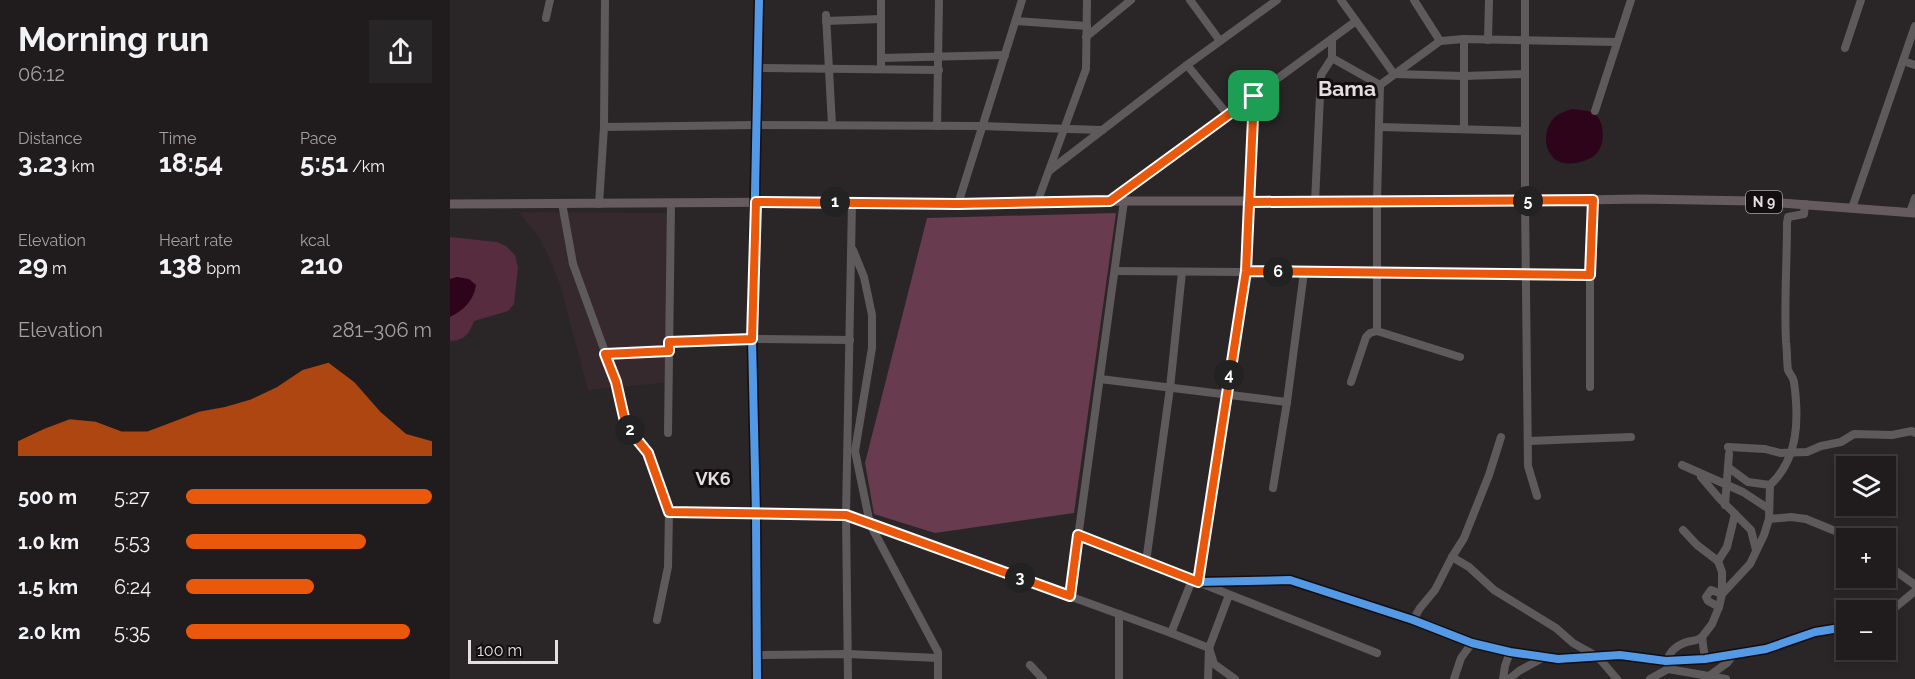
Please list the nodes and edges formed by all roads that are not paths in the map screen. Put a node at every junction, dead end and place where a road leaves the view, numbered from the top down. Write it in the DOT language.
graph roads {
  1 [pos="550,0"];
  2 [pos="605,0"];
  3 [pos="759,0"];
  4 [pos="881,0"];
  5 [pos="939,0"];
  6 [pos="1022,0"];
  7 [pos="1087,0"];
  8 [pos="1131,0"];
  9 [pos="1190,0"];
  10 [pos="1278,0"];
  11 [pos="1341,0"];
  12 [pos="1413,0"];
  13 [pos="1490,0"];
  14 [pos="1525,0"];
  15 [pos="1631,0"];
  16 [pos="1862,0"];
  17 [pos="1268,3"];
  18 [pos="546,18"];
  19 [pos="881,19"];
  20 [pos="1016,21"];
  21 [pos="1356,21"];
  22 [pos="1087,26"];
  23 [pos="1915,26"];
  24 [pos="1086,37"];
  25 [pos="1332,39"];
  26 [pos="1464,39"];
  27 [pos="1488,40"];
  28 [pos="1526,40"];
  29 [pos="1220,41"];
  30 [pos="1440,41"];
  31 [pos="1617,42"];
  32 [pos="1845,48"];
  33 [pos="1005,55"];
  34 [pos="939,56"];
  35 [pos="881,58"];
  36 [pos="1332,58"];
  37 [pos="1903,61"];
  38 [pos="1187,65"];
  39 [pos="1915,65"];
  40 [pos="758,68"];
  41 [pos="829,68"];
  42 [pos="882,69"];
  43 [pos="939,70"];
  44 [pos="1394,74"];
  45 [pos="1525,74"];
  46 [pos="1464,76"];
  47 [pos="1380,85"];
  48 [pos="1254,96"];
  49 [pos="1596,111"];
  50 [pos="1228,116"];
  51 [pos="757,124"];
  52 [pos="832,125"];
  53 [pos="604,126"];
  54 [pos="937,126"];
  55 [pos="982,126"];
  56 [pos="1379,127"];
  57 [pos="1464,129"];
  58 [pos="1064,130"];
  59 [pos="1102,130"];
  60 [pos="1525,131"];
  61 [pos="1049,171"];
  62 [pos="1915,198"];
  63 [pos="1593,200"];
  64 [pos="1110,201"];
  65 [pos="1124,201"];
  66 [pos="1377,201"];
  67 [pos="1525,201"];
  68 [pos="756,202"];
  69 [pos="852,202"];
  70 [pos="1249,202"];
  71 [pos="1315,202"];
  72 [pos="562,203"];
  73 [pos="1037,203"];
  74 [pos="450,204"];
  75 [pos="599,204"];
  76 [pos="672,204"];
  77 [pos="958,204"];
  78 [pos="1805,204"];
  79 [pos="1852,208"];
  80 [pos="1912,213"];
  81 [pos="851,245"];
  82 [pos="1115,271"];
  83 [pos="1246,271"];
  84 [pos="1182,272"];
  85 [pos="1304,272"];
  86 [pos="1377,273"];
  87 [pos="1526,274"];
  88 [pos="1590,275"];
  89 [pos="1377,331"];
  90 [pos="752,339"];
  91 [pos="849,340"];
  92 [pos="669,342"];
  93 [pos="669,351"];
  94 [pos="605,354"];
  95 [pos="1460,357"];
  96 [pos="1100,378"];
  97 [pos="1351,382"];
  98 [pos="1590,387"];
  99 [pos="1170,388"];
  100 [pos="1226,395"];
  101 [pos="1287,402"];
  102 [pos="668,433"];
  103 [pos="1915,433"];
  104 [pos="1501,437"];
  105 [pos="1631,437"];
  106 [pos="1528,441"];
  107 [pos="1791,452"];
  108 [pos="1682,465"];
  109 [pos="1729,468"];
  110 [pos="1698,473"];
  111 [pos="1727,485"];
  112 [pos="1770,485"];
  113 [pos="1274,488"];
  114 [pos="1537,496"];
  115 [pos="1725,505"];
  116 [pos="1769,509"];
  117 [pos="669,512"];
  118 [pos="756,514"];
  119 [pos="1735,514"];
  120 [pos="846,515"];
  121 [pos="1769,519"];
  122 [pos="870,524"];
  123 [pos="1683,530"];
  124 [pos="1836,531"];
  125 [pos="1078,535"];
  126 [pos="1756,550"];
  127 [pos="1452,557"];
  128 [pos="1718,561"];
  129 [pos="1146,562"];
  130 [pos="1896,571"];
  131 [pos="1195,581"];
  132 [pos="1915,585"];
  133 [pos="1915,591"];
  134 [pos="1722,594"];
  135 [pos="1229,595"];
  136 [pos="1070,596"];
  137 [pos="1719,607"];
  138 [pos="1896,607"];
  139 [pos="1119,614"];
  140 [pos="657,620"];
  141 [pos="1413,620"];
  142 [pos="1836,629"];
  143 [pos="1171,633"];
  144 [pos="1702,637"];
  145 [pos="1472,643"];
  146 [pos="1209,648"];
  147 [pos="1509,652"];
  148 [pos="1377,653"];
  149 [pos="848,654"];
  150 [pos="1734,654"];
  151 [pos="757,655"];
  152 [pos="1546,656"];
  153 [pos="1598,657"];
  154 [pos="938,658"];
  155 [pos="1705,659"];
  156 [pos="1667,665"];
  157 [pos="1709,676"];
  158 [pos="757,679"];
  159 [pos="848,679"];
  160 [pos="938,679"];
  161 [pos="1033,679"];
  162 [pos="1043,679"];
  163 [pos="1119,679"];
  164 [pos="1208,679"];
  165 [pos="1234,679"];
  166 [pos="1454,679"];
  167 [pos="1503,679"];
  168 [pos="1509,679"];
  169 [pos="1617,679"];
  170 [pos="1650,679"];
  171 [pos="1726,679"];
  1 -- 18 [label="street"];
  2 -- 53 [label="street"];
  3 -- 40 [label="street"];
  4 -- 19 [label="street"];
  5 -- 34 [label="street"];
  6 -- 20 [label="street"];
  7 -- 22 [label="street"];
  8 -- 24 [label="street"];
  9 -- 29 [label="street"];
  10 -- 17 [label="street"];
  11 -- 21 [label="street"];
  12 -- 30 [label="street"];
  13 -- 27 [label="street"];
  14 -- 28 [label="street"];
  15 -- 31 [label="street"];
  16 -- 32 [label="street"];
  17 -- 29 [label="street"];
  19 -- 35 [label="street"];
  19 -- 41 [label="street"];
  20 -- 22 [label="street"];
  20 -- 33 [label="street"];
  21 -- 25 [label="street"];
  21 -- 44 [label="street"];
  22 -- 24 [label="street"];
  23 -- 37 [label="street"];
  24 -- 58 [label="street"];
  25 -- 36 [label="street"];
  25 -- 48 [label="street"];
  26 -- 27 [label="street"];
  26 -- 30 [label="street"];
  26 -- 46 [label="street"];
  27 -- 28 [label="street"];
  28 -- 31 [label="street"];
  28 -- 45 [label="street"];
  29 -- 38 [label="street"];
  30 -- 44 [label="street"];
  31 -- 49 [label="street"];
  33 -- 34 [label="street"];
  33 -- 55 [label="street"];
  34 -- 35 [label="street"];
  34 -- 43 [label="street"];
  35 -- 42 [label="street"];
  36 -- 47 [label="street"];
  36 -- 71 [label="street"];
  37 -- 39 [label="street"];
  37 -- 79 [label="street"];
  38 -- 50 [label="street"];
  38 -- 59 [label="street"];
  40 -- 41 [label="street"];
  40 -- 51 [label="street"];
  41 -- 42 [label="street"];
  41 -- 52 [label="street"];
  42 -- 43 [label="street"];
  43 -- 54 [label="street"];
  44 -- 46 [label="street"];
  44 -- 47 [label="street"];
  45 -- 46 [label="street"];
  45 -- 60 [label="street"];
  46 -- 57 [label="street"];
  47 -- 56 [label="street"];
  48 -- 50 [label="street"];
  48 -- 70 [label="street"];
  50 -- 64 [label="street"];
  51 -- 52 [label="street"];
  51 -- 53 [label="street"];
  51 -- 68 [label="street"];
  52 -- 54 [label="street"];
  53 -- 75 [label="street"];
  54 -- 55 [label="street"];
  55 -- 58 [label="street"];
  55 -- 77 [label="street"];
  56 -- 57 [label="street"];
  56 -- 66 [label="street"];
  57 -- 60 [label="street"];
  58 -- 59 [label="street"];
  58 -- 61 [label="street"];
  59 -- 61 [label="street"];
  60 -- 67 [label="street"];
  61 -- 73 [label="street"];
  62 -- 80 [label="street"];
  63 -- 67 [label="main road, N 9"];
  63 -- 78 [label="main road, N 9"];
  63 -- 88 [label="street"];
  64 -- 65 [label="main road, N 9"];
  64 -- 73 [label="main road, N 9"];
  65 -- 70 [label="main road, N 9"];
  65 -- 82 [label="street"];
  66 -- 67 [label="main road, N 9"];
  66 -- 71 [label="main road, N 9"];
  66 -- 86 [label="street"];
  67 -- 87 [label="street"];
  68 -- 69 [label="main road, N 9"];
  68 -- 76 [label="main road, N 9"];
  68 -- 90 [label="street"];
  69 -- 77 [label="main road, N 9"];
  69 -- 81 [label="street"];
  70 -- 71 [label="main road, N 9"];
  70 -- 83 [label="street"];
  72 -- 74 [label="main road, N 9"];
  72 -- 75 [label="main road, N 9"];
  72 -- 94 [label="street"];
  73 -- 77 [label="main road, N 9"];
  75 -- 76 [label="main road, N 9"];
  76 -- 92 [label="street"];
  78 -- 79 [label="main road, N 9"];
  78 -- 107 [label="street"];
  79 -- 80 [label="main road, N 9"];
  81 -- 91 [label="street"];
  81 -- 122 [label="street"];
  82 -- 84 [label="street"];
  82 -- 96 [label="street"];
  83 -- 84 [label="street"];
  83 -- 85 [label="street"];
  83 -- 100 [label="street"];
  84 -- 99 [label="street"];
  85 -- 86 [label="street"];
  85 -- 101 [label="street"];
  86 -- 87 [label="street"];
  86 -- 89 [label="street"];
  87 -- 88 [label="street"];
  87 -- 106 [label="street"];
  88 -- 98 [label="street"];
  89 -- 95 [label="street"];
  89 -- 97 [label="street"];
  90 -- 91 [label="street"];
  90 -- 92 [label="street"];
  90 -- 118 [label="street"];
  91 -- 120 [label="street"];
  92 -- 93 [label="street"];
  93 -- 94 [label="street"];
  93 -- 102 [label="street"];
  94 -- 117 [label="street"];
  96 -- 99 [label="street"];
  96 -- 125 [label="street"];
  99 -- 100 [label="street"];
  99 -- 129 [label="street"];
  100 -- 101 [label="street"];
  100 -- 131 [label="street"];
  101 -- 113 [label="street"];
  103 -- 107 [label="street"];
  104 -- 127 [label="street"];
  105 -- 106 [label="street"];
  106 -- 114 [label="street"];
  107 -- 109 [label="street"];
  107 -- 112 [label="street"];
  108 -- 110 [label="street"];
  109 -- 111 [label="street"];
  109 -- 112 [label="street"];
  110 -- 111 [label="street"];
  110 -- 115 [label="street"];
  111 -- 115 [label="street"];
  111 -- 116 [label="street"];
  112 -- 116 [label="street"];
  115 -- 119 [label="street"];
  116 -- 121 [label="street"];
  117 -- 118 [label="street"];
  117 -- 140 [label="street"];
  118 -- 120 [label="street"];
  118 -- 151 [label="street"];
  119 -- 126 [label="street"];
  119 -- 128 [label="street"];
  120 -- 122 [label="street"];
  120 -- 149 [label="street"];
  121 -- 124 [label="street"];
  121 -- 126 [label="street"];
  122 -- 136 [label="street"];
  122 -- 154 [label="street"];
  123 -- 128 [label="street"];
  125 -- 129 [label="street"];
  125 -- 136 [label="street"];
  126 -- 134 [label="street"];
  127 -- 141 [label="street"];
  127 -- 153 [label="street"];
  128 -- 134 [label="street"];
  129 -- 131 [label="street"];
  130 -- 132 [label="street"];
  131 -- 135 [label="street"];
  131 -- 141 [label="street"];
  131 -- 143 [label="street"];
  133 -- 138 [label="street"];
  134 -- 137 [label="street"];
  134 -- 137 [label="street"];
  135 -- 146 [label="street"];
  135 -- 148 [label="street"];
  136 -- 139 [label="street"];
  137 -- 144 [label="street"];
  139 -- 143 [label="street"];
  139 -- 163 [label="street"];
  141 -- 145 [label="street"];
  142 -- 150 [label="street"];
  143 -- 146 [label="street"];
  144 -- 155 [label="street"];
  144 -- 156 [label="street"];
  145 -- 147 [label="street"];
  145 -- 166 [label="street"];
  146 -- 164 [label="street"];
  146 -- 165 [label="street"];
  147 -- 152 [label="street"];
  147 -- 167 [label="street"];
  149 -- 151 [label="street"];
  149 -- 154 [label="street"];
  149 -- 159 [label="street"];
  150 -- 155 [label="street"];
  150 -- 157 [label="street"];
  151 -- 158 [label="street"];
  152 -- 153 [label="street"];
  152 -- 168 [label="street"];
  153 -- 156 [label="street"];
  153 -- 169 [label="street"];
  154 -- 160 [label="street"];
  155 -- 156 [label="street"];
  156 -- 157 [label="street"];
  156 -- 170 [label="street"];
  157 -- 171 [label="street"];
  161 -- 162 [label="street"];
}
